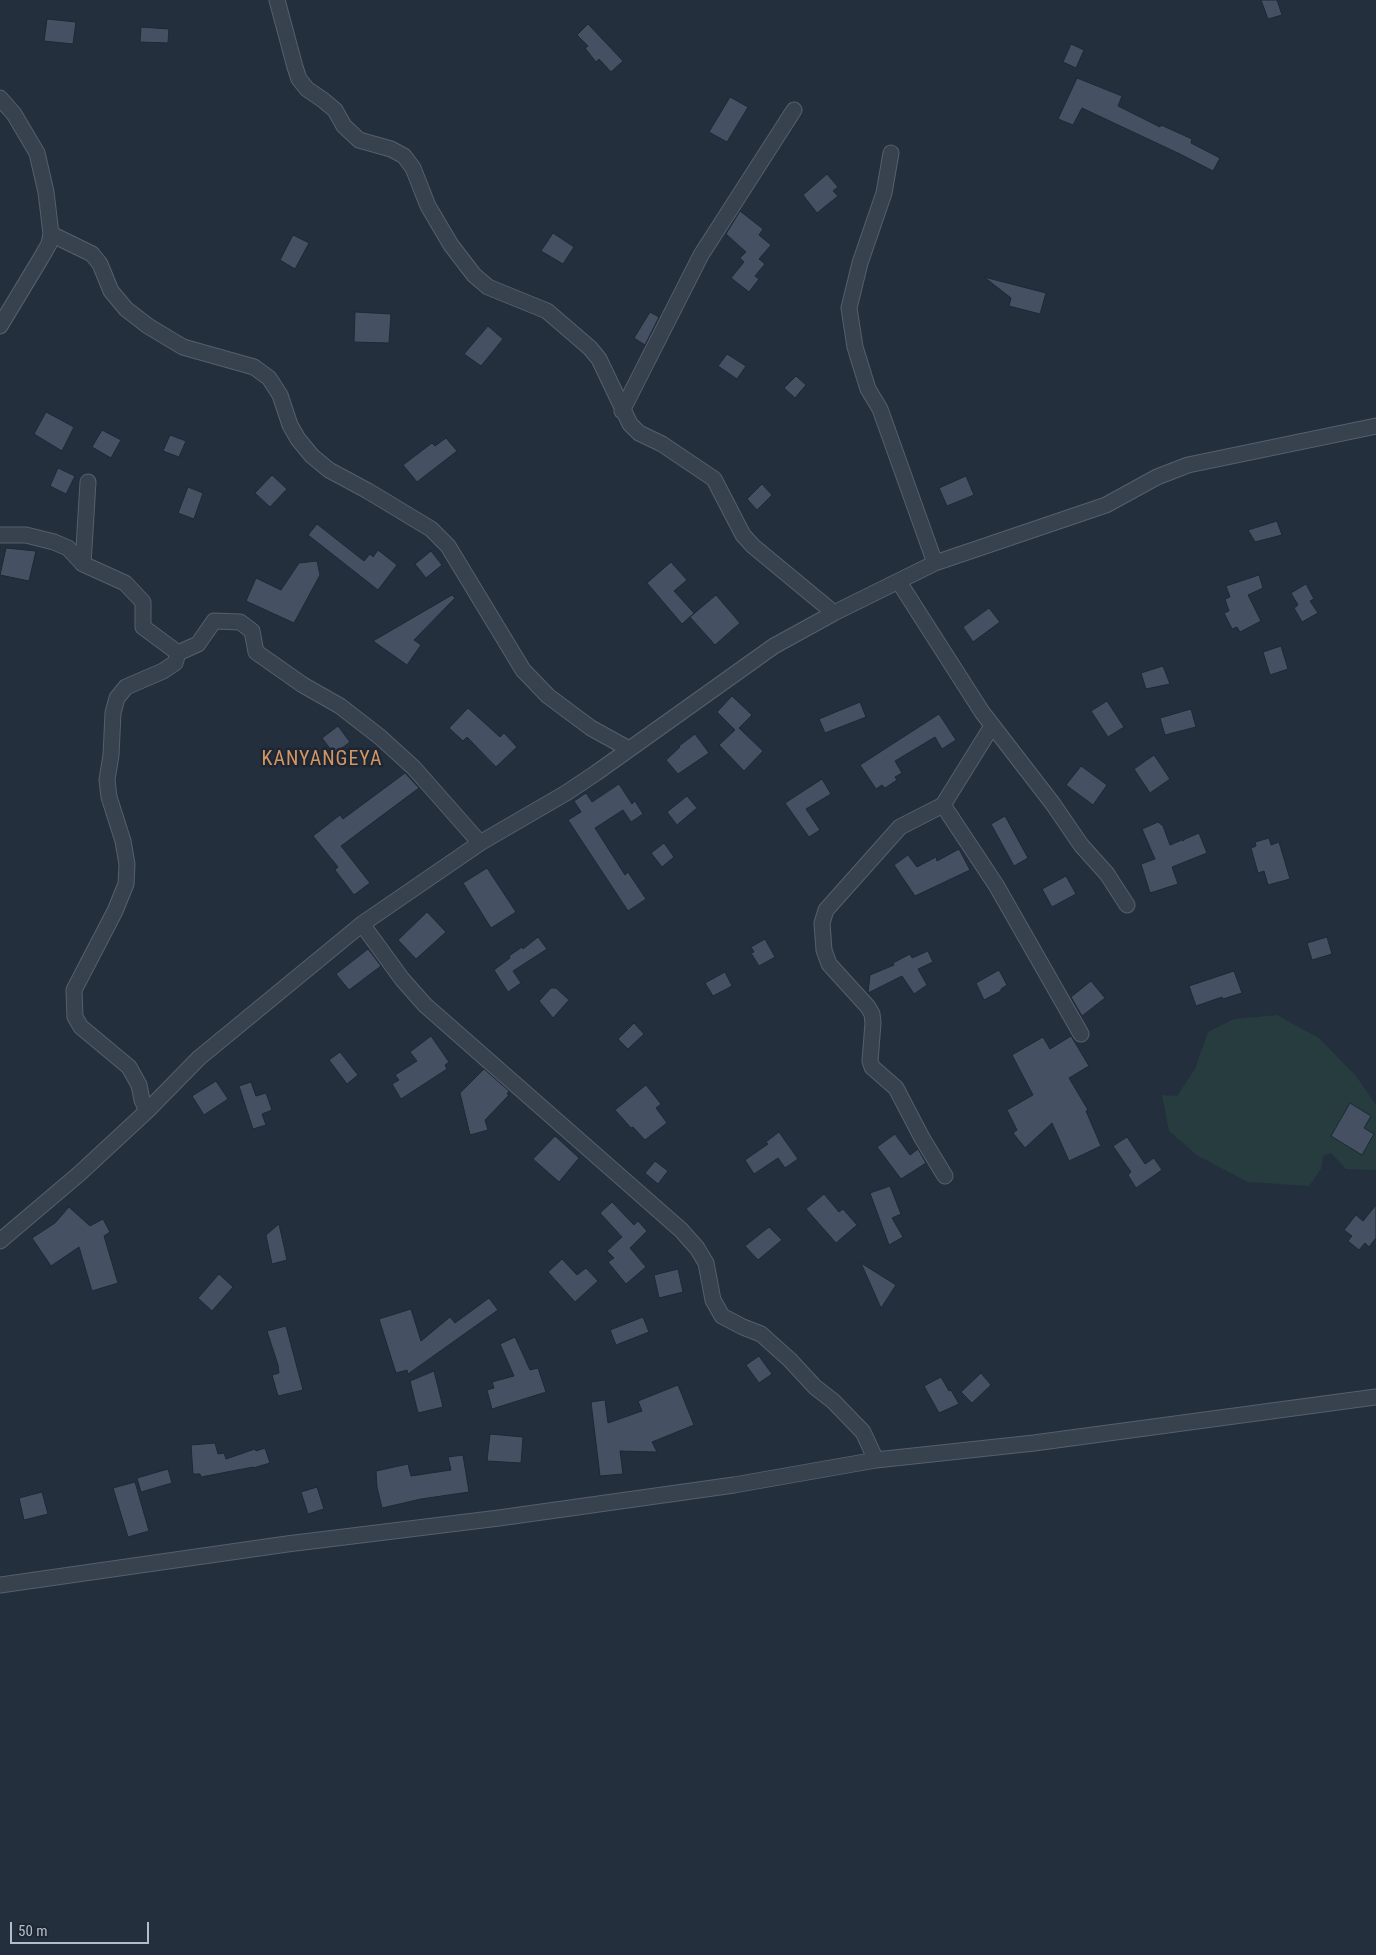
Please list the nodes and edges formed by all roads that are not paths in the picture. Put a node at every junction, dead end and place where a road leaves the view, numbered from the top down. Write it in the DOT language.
graph roads {
  1 [pos="277,0"];
  2 [pos="0,98"];
  3 [pos="794,110"];
  4 [pos="891,153"];
  5 [pos="51,234"];
  6 [pos="0,326"];
  7 [pos="622,411"];
  8 [pos="1376,426"];
  9 [pos="88,482"];
  10 [pos="0,535"];
  11 [pos="935,563"];
  12 [pos="83,564"];
  13 [pos="899,582"];
  14 [pos="834,613"];
  15 [pos="178,653"];
  16 [pos="992,726"];
  17 [pos="629,749"];
  18 [pos="943,805"];
  19 [pos="480,843"];
  20 [pos="1127,905"];
  21 [pos="362,924"];
  22 [pos="1081,1034"];
  23 [pos="147,1112"];
  24 [pos="945,1176"];
  25 [pos="0,1241"];
  26 [pos="1376,1397"];
  27 [pos="876,1460"];
  28 [pos="0,1585"];
  1 -- 7 [label="street"];
  2 -- 5 [label="street"];
  3 -- 7 [label="street"];
  4 -- 11 [label="street"];
  5 -- 6 [label="street"];
  5 -- 17 [label="street"];
  7 -- 14 [label="street"];
  8 -- 11 [label="street"];
  9 -- 12 [label="street"];
  10 -- 12 [label="street"];
  11 -- 13 [label="street"];
  12 -- 15 [label="street"];
  13 -- 14 [label="street"];
  13 -- 16 [label="street"];
  14 -- 17 [label="street"];
  15 -- 19 [label="street"];
  15 -- 23 [label="street"];
  16 -- 18 [label="street"];
  16 -- 20 [label="street"];
  17 -- 19 [label="street"];
  18 -- 22 [label="street"];
  18 -- 24 [label="street"];
  19 -- 21 [label="street"];
  21 -- 23 [label="street"];
  21 -- 27 [label="street"];
  23 -- 25 [label="street"];
  26 -- 27 [label="street"];
  27 -- 28 [label="street"];
}
